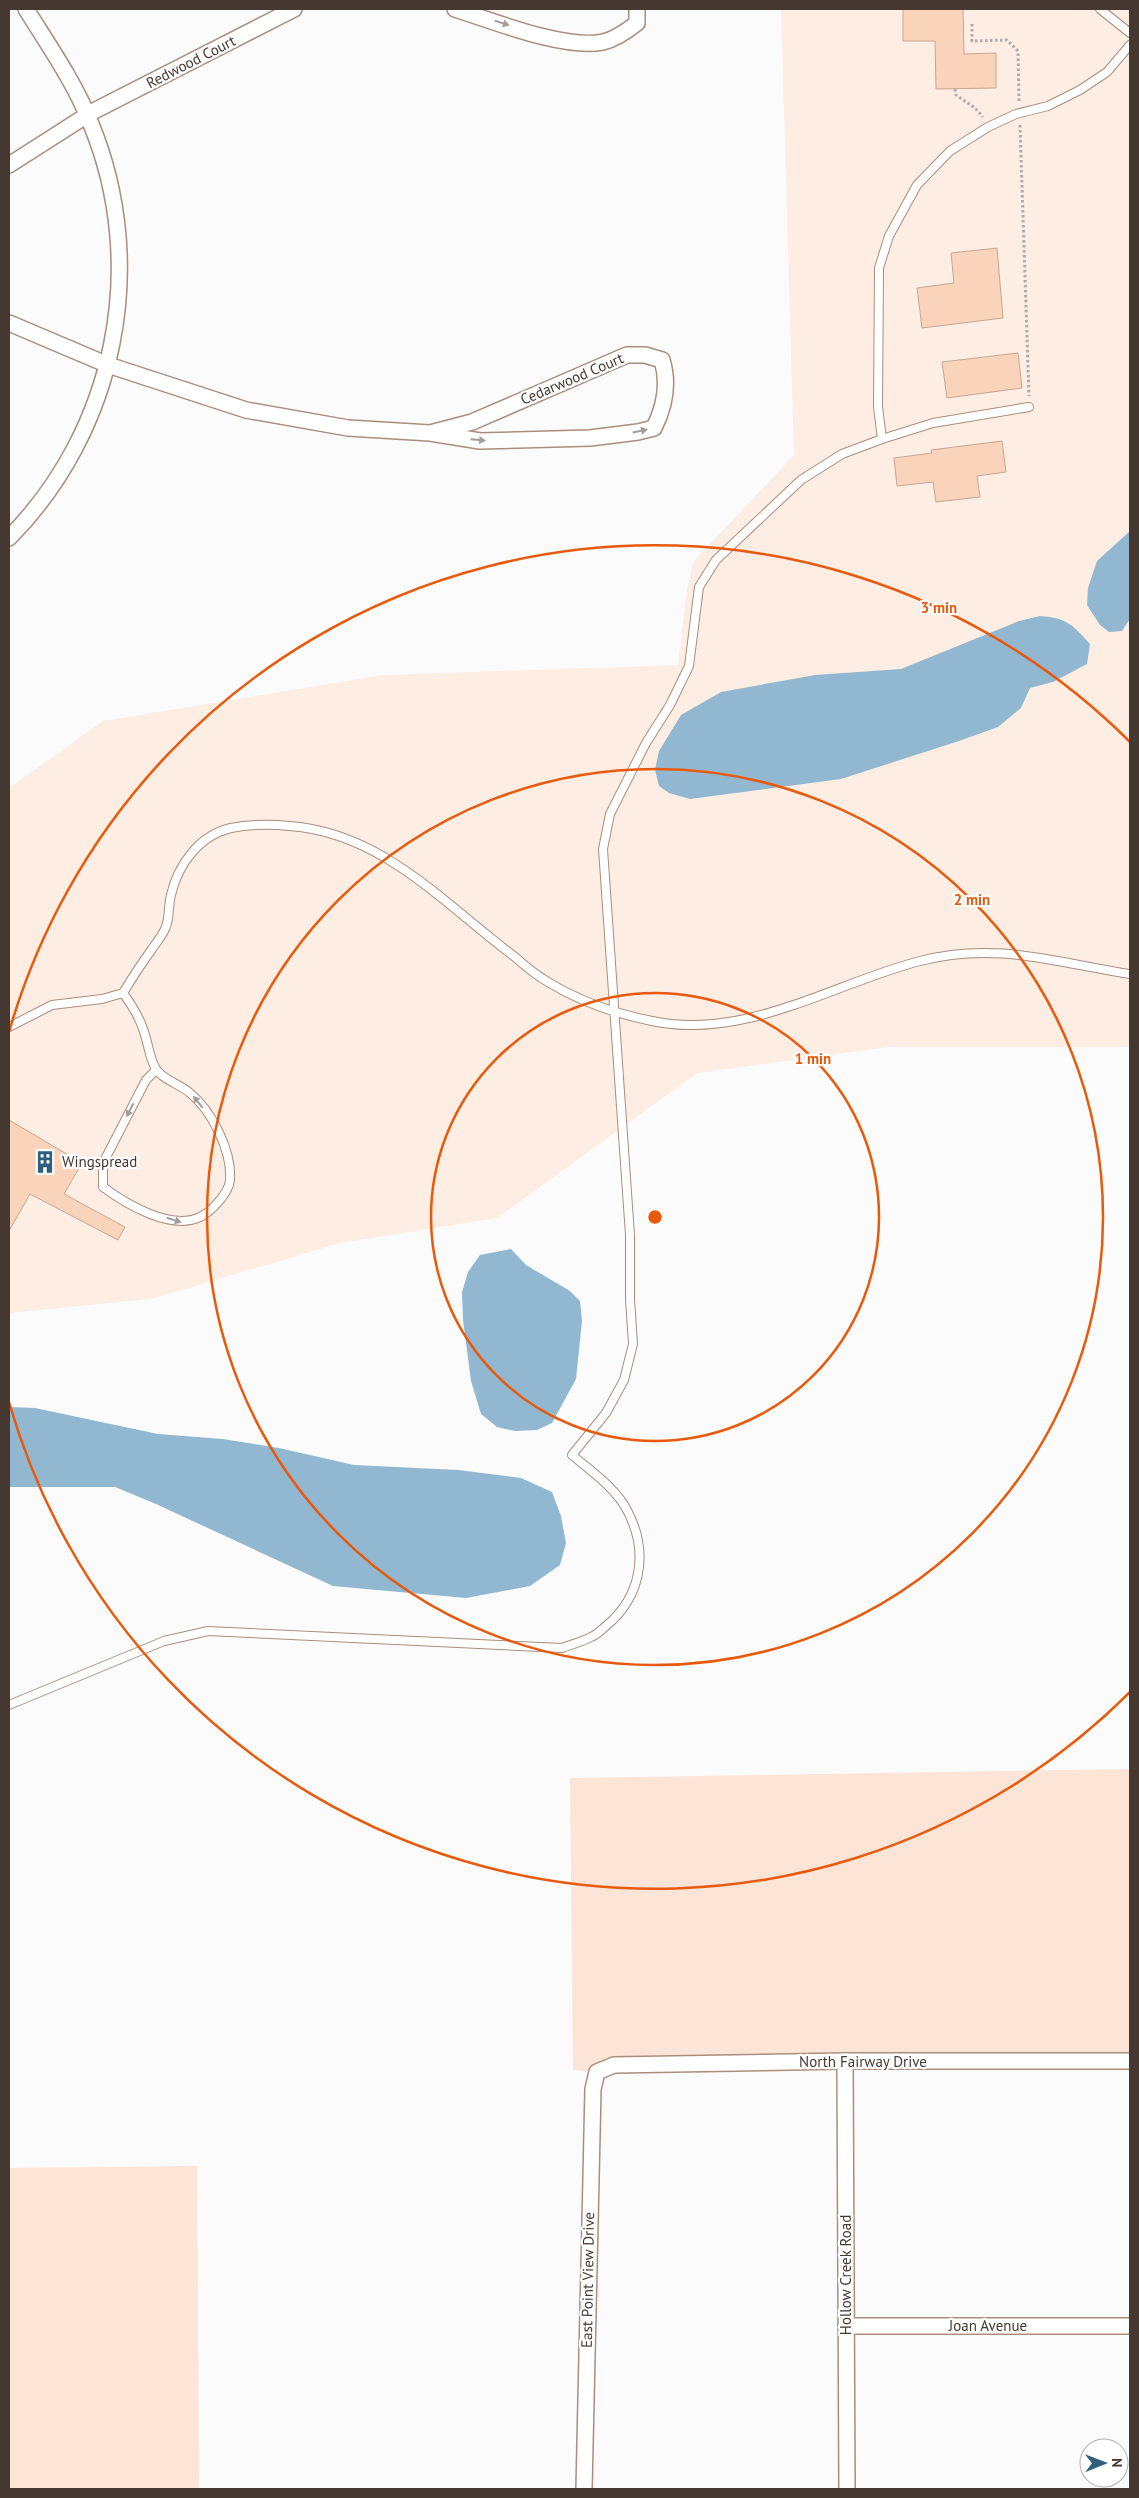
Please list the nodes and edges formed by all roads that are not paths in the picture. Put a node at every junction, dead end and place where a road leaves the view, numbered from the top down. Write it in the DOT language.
graph roads {
  1 [pos="26,9"];
  2 [pos="294,9"];
  3 [pos="455,9"];
  4 [pos="637,9"];
  5 [pos="1100,9"];
  6 [pos="1130,33"];
  7 [pos="1130,45"];
  8 [pos="88,116"];
  9 [pos="9,165"];
  10 [pos="9,323"];
  11 [pos="108,365"];
  12 [pos="1029,407"];
  13 [pos="430,433"];
  14 [pos="882,439"];
  15 [pos="9,538"];
  16 [pos="1130,974"];
  17 [pos="122,993"];
  18 [pos="612,1010"];
  19 [pos="9,1026"];
  20 [pos="156,1070"];
  21 [pos="9,1705"];
  22 [pos="845,2061"];
  23 [pos="1130,2062"];
  24 [pos="597,2072"];
  25 [pos="846,2326"];
  26 [pos="1130,2326"];
  27 [pos="584,2489"];
  28 [pos="847,2489"];
  1 -- 8 [label="street"];
  2 -- 8 [label="street, Redwood Court"];
  3 -- 4 [label="street, one-way"];
  5 -- 6 [label="lane"];
  7 -- 14 [label="lane"];
  8 -- 9 [label="street, Redwood Court"];
  8 -- 11 [label="street"];
  10 -- 11 [label="street, Cedarwood Court"];
  11 -- 13 [label="street, Cedarwood Court"];
  11 -- 15 [label="street"];
  12 -- 14 [label="lane"];
  13 -- 13 [label="street, Cedarwood Court, one-way"];
  14 -- 18 [label="lane"];
  16 -- 18 [label="lane"];
  17 -- 18 [label="lane"];
  17 -- 19 [label="lane"];
  17 -- 20 [label="lane"];
  18 -- 21 [label="lane"];
  20 -- 20 [label="lane, one-way"];
  22 -- 23 [label="street, North Fairway Drive"];
  22 -- 24 [label="street, North Fairway Drive"];
  22 -- 25 [label="street, Hollow Creek Road"];
  24 -- 27 [label="street, East Point View Drive"];
  25 -- 26 [label="street, Joan Avenue"];
  25 -- 28 [label="street, Hollow Creek Road"];
}
